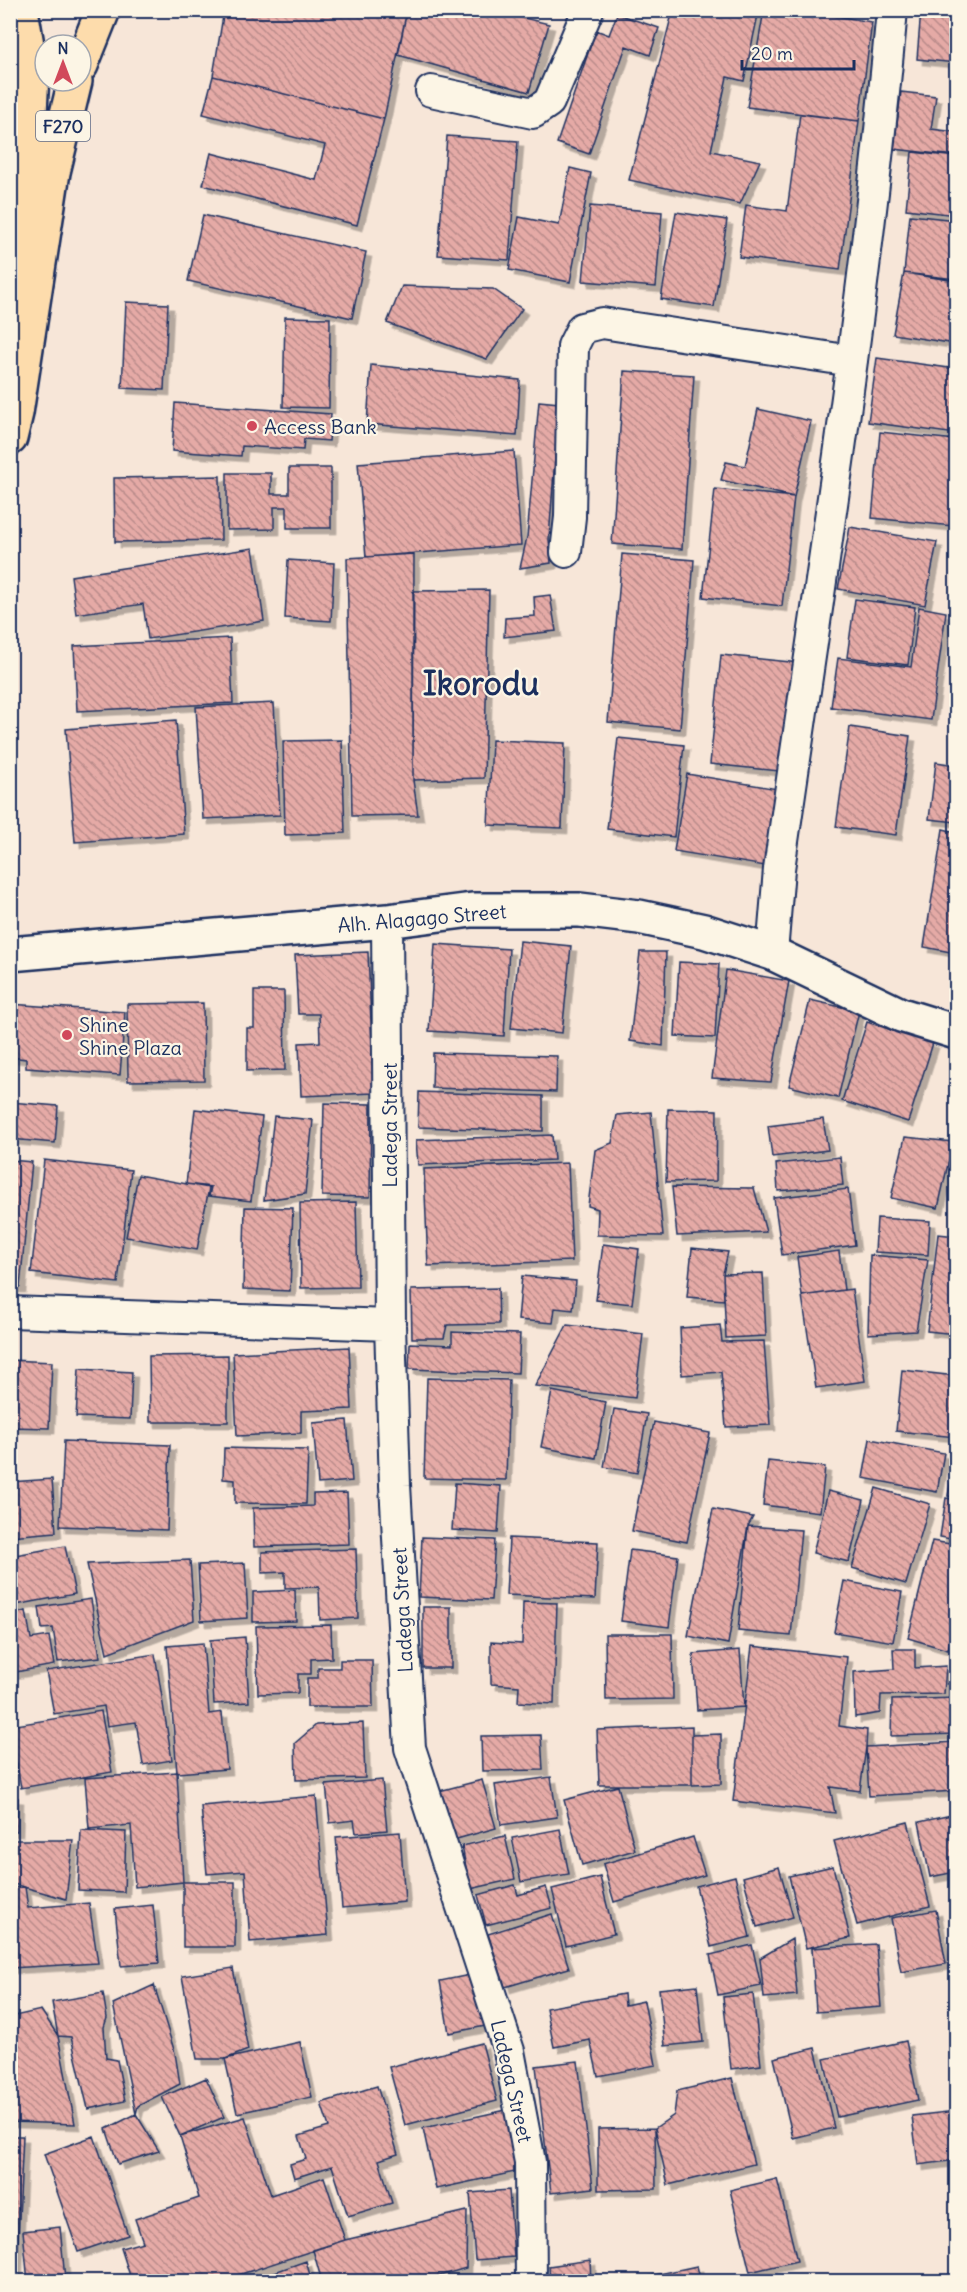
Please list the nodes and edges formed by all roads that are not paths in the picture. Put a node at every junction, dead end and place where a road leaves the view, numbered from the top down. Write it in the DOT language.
graph roads {
  1 [pos="21,10"];
  2 [pos="103,10"];
  3 [pos="588,10"];
  4 [pos="892,10"];
  5 [pos="93,35"];
  6 [pos="431,91"];
  7 [pos="70,93"];
  8 [pos="40,171"];
  9 [pos="10,274"];
  10 [pos="852,361"];
  11 [pos="10,438"];
  12 [pos="566,552"];
  13 [pos="387,921"];
  14 [pos="772,953"];
  15 [pos="10,954"];
  16 [pos="957,1032"];
  17 [pos="10,1312"];
  18 [pos="390,1325"];
  19 [pos="531,2282"];
  1 -- 8 [label="main road, F270"];
  2 -- 5 [label="main road"];
  3 -- 6 [label="street"];
  4 -- 10 [label="street"];
  7 -- 8 [label="main road, F270"];
  8 -- 9 [label="main road, F270"];
  8 -- 11 [label="main road, F270"];
  10 -- 12 [label="street"];
  10 -- 14 [label="street"];
  13 -- 14 [label="main road, Alh. Alagago Street"];
  13 -- 15 [label="main road, Alh. Alagago Street"];
  13 -- 18 [label="street, Ladega Street"];
  14 -- 16 [label="main road, Alh. Alagago Street"];
  17 -- 18 [label="street"];
  18 -- 19 [label="street, Ladega Street"];
}
